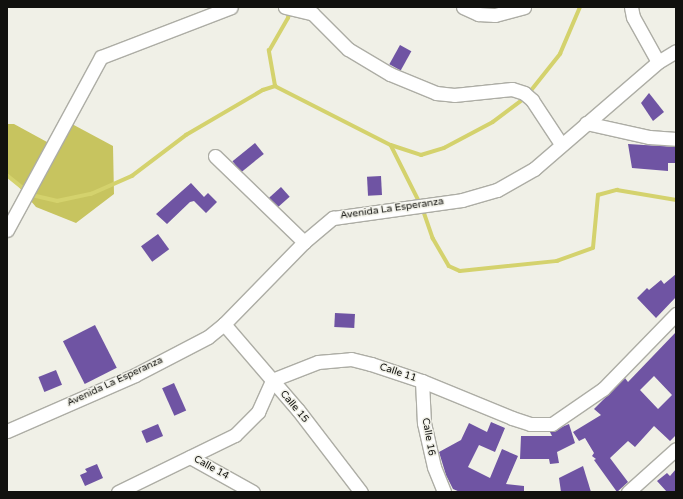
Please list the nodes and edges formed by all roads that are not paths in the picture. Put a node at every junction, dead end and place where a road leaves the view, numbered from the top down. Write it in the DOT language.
graph roads {
  1 [pos="231,7"];
  2 [pos="285,7"];
  3 [pos="464,7"];
  4 [pos="524,7"];
  5 [pos="631,7"];
  6 [pos="676,51"];
  7 [pos="658,62"];
  8 [pos="586,123"];
  9 [pos="676,139"];
  10 [pos="561,144"];
  11 [pos="215,156"];
  12 [pos="7,230"];
  13 [pos="304,242"];
  14 [pos="676,314"];
  15 [pos="224,324"];
  16 [pos="272,380"];
  17 [pos="422,381"];
  18 [pos="7,431"];
  19 [pos="676,449"];
  20 [pos="190,457"];
  21 [pos="118,492"];
  22 [pos="253,492"];
  23 [pos="361,492"];
  24 [pos="444,492"];
  25 [pos="628,492"];
  1 -- 12 [label="street"];
  2 -- 10 [label="street"];
  3 -- 4 [label="street"];
  5 -- 7 [label="street"];
  6 -- 7 [label="street, Avenida La Esperanza"];
  7 -- 8 [label="street, Avenida La Esperanza"];
  8 -- 9 [label="street"];
  8 -- 10 [label="street, Avenida La Esperanza"];
  10 -- 13 [label="street, Avenida La Esperanza"];
  11 -- 13 [label="street"];
  13 -- 15 [label="street, Avenida La Esperanza"];
  14 -- 17 [label="street, Calle 11"];
  15 -- 16 [label="street, Calle 15"];
  15 -- 18 [label="street, Avenida La Esperanza"];
  16 -- 17 [label="street, Calle 11"];
  16 -- 20 [label="street"];
  16 -- 23 [label="street, Calle 15"];
  17 -- 24 [label="street, Calle 16"];
  19 -- 25 [label="street"];
  20 -- 21 [label="street"];
  20 -- 22 [label="street, Calle 14"];
}
